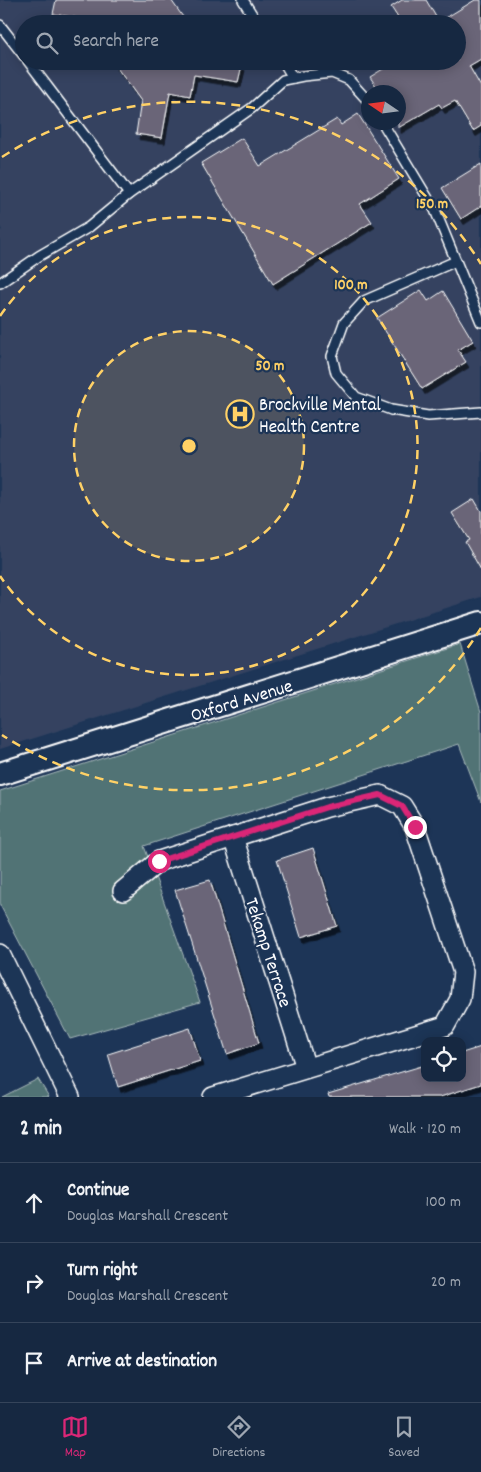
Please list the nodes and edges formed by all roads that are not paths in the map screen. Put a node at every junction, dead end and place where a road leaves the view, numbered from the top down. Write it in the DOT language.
graph roads {
  1 [pos="243,0"];
  2 [pos="252,15"];
  3 [pos="0,25"];
  4 [pos="15,44"];
  5 [pos="35,70"];
  6 [pos="288,70"];
  7 [pos="293,78"];
  8 [pos="361,93"];
  9 [pos="387,130"];
  10 [pos="129,194"];
  11 [pos="456,261"];
  12 [pos="0,283"];
  13 [pos="481,322"];
  14 [pos="481,412"];
  15 [pos="481,623"];
  16 [pos="0,774"];
  17 [pos="233,837"];
  18 [pos="123,891"];
  19 [pos="0,954"];
  20 [pos="306,1068"];
  21 [pos="70,1097"];
  22 [pos="213,1097"];
  1 -- 2 [label="lane"];
  3 -- 4 [label="lane"];
  5 -- 10 [label="lane"];
  6 -- 7 [label="lane"];
  7 -- 8 [label="lane"];
  7 -- 10 [label="lane"];
  9 -- 11 [label="lane"];
  10 -- 12 [label="lane"];
  11 -- 13 [label="lane"];
  11 -- 14 [label="lane"];
  15 -- 16 [label="street, Oxford Avenue"];
  17 -- 18 [label="street"];
  17 -- 20 [label="street, Tekamp Terrace"];
  17 -- 20 [label="street"];
  19 -- 21 [label="street"];
  20 -- 22 [label="street"];
}
